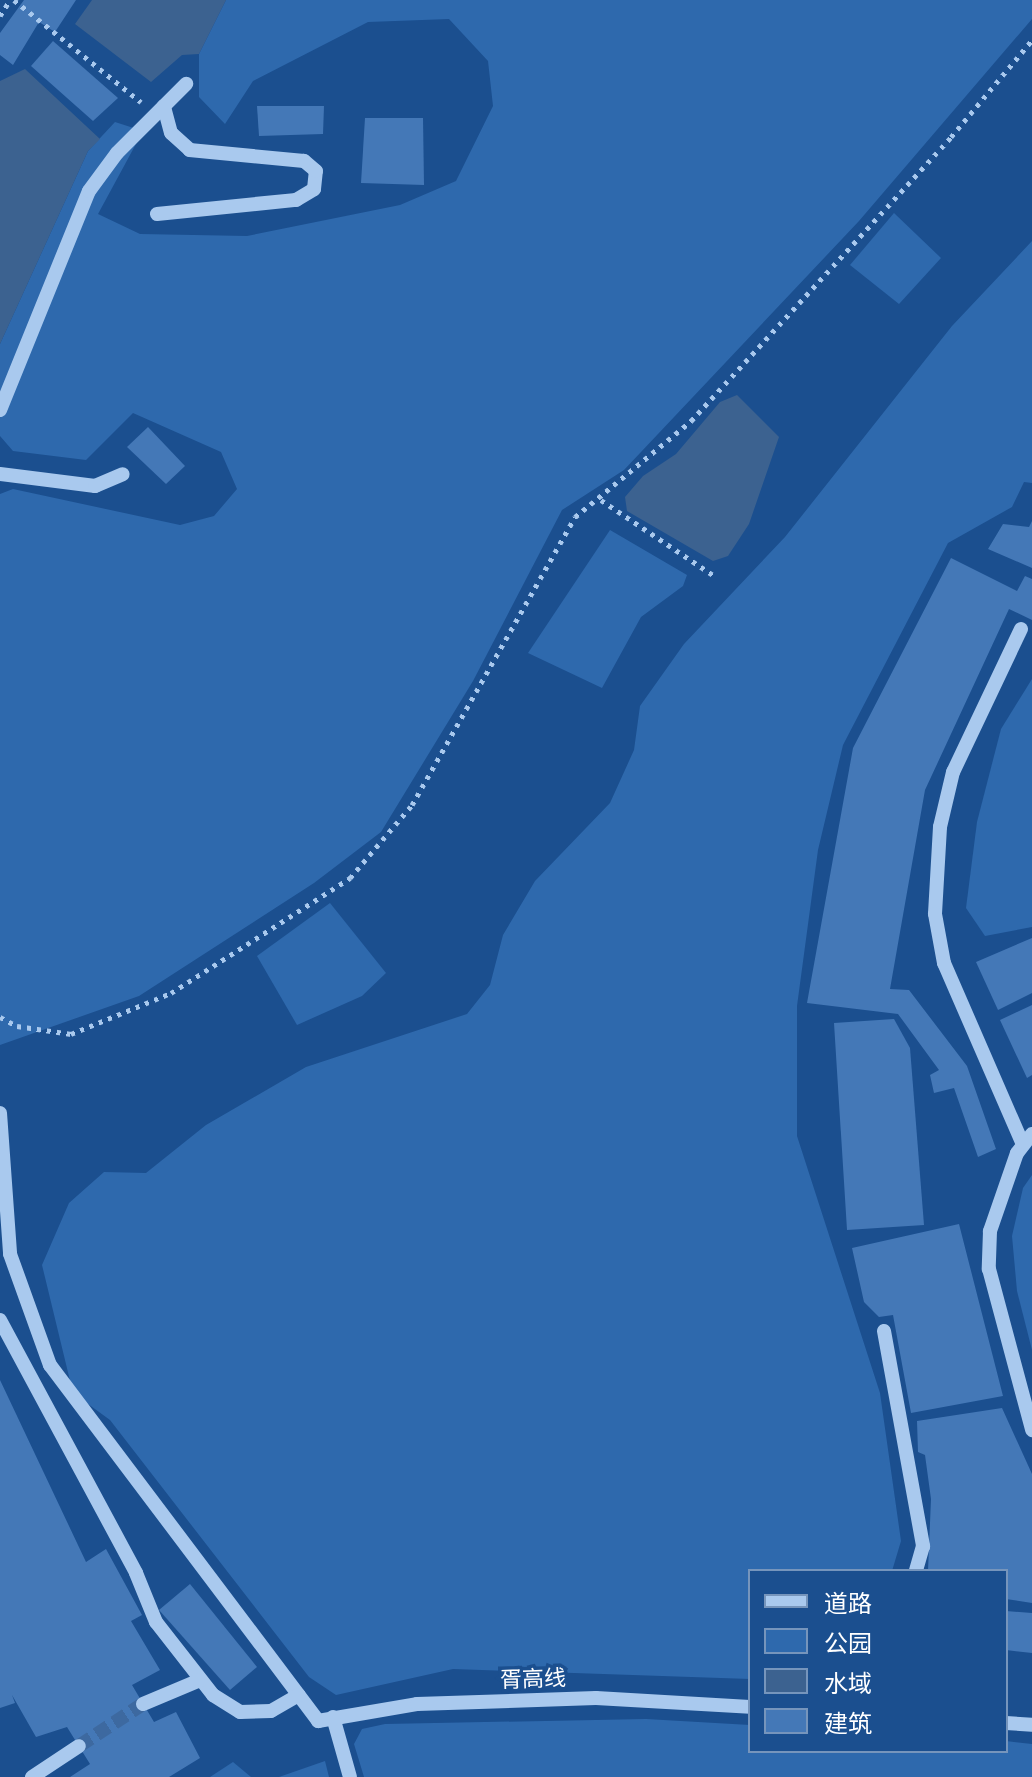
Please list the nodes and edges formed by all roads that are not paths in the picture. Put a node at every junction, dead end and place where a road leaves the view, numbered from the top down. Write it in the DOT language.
graph roads {
  1 [pos="186,84"];
  2 [pos="164,106"];
  3 [pos="157,214"];
  4 [pos="0,410"];
  5 [pos="0,474"];
  6 [pos="123,474"];
  7 [pos="1021,629"];
  8 [pos="0,1113"];
  9 [pos="1028,1139"];
  10 [pos="2,1163"];
  11 [pos="0,1320"];
  12 [pos="884,1331"];
  13 [pos="1032,1430"];
  14 [pos="917,1569"];
  15 [pos="200,1680"];
  16 [pos="299,1695"];
  17 [pos="143,1704"];
  18 [pos="748,1707"];
  19 [pos="326,1719"];
  20 [pos="1008,1723"];
  21 [pos="1032,1725"];
  22 [pos="79,1746"];
  23 [pos="32,1777"];
  24 [pos="350,1777"];
  1 -- 2 [label="street"];
  2 -- 3 [label="street"];
  2 -- 4 [label="street"];
  5 -- 6 [label="street"];
  7 -- 9 [label="street"];
  8 -- 10 [label="street"];
  9 -- 13 [label="street"];
  10 -- 16 [label="street"];
  11 -- 15 [label="street"];
  12 -- 14 [label="street"];
  15 -- 16 [label="street"];
  15 -- 17 [label="street"];
  16 -- 19 [label="street"];
  18 -- 19 [label="street, 胥高线"];
  19 -- 24 [label="street"];
  20 -- 21 [label="street"];
  22 -- 23 [label="street"];
}
